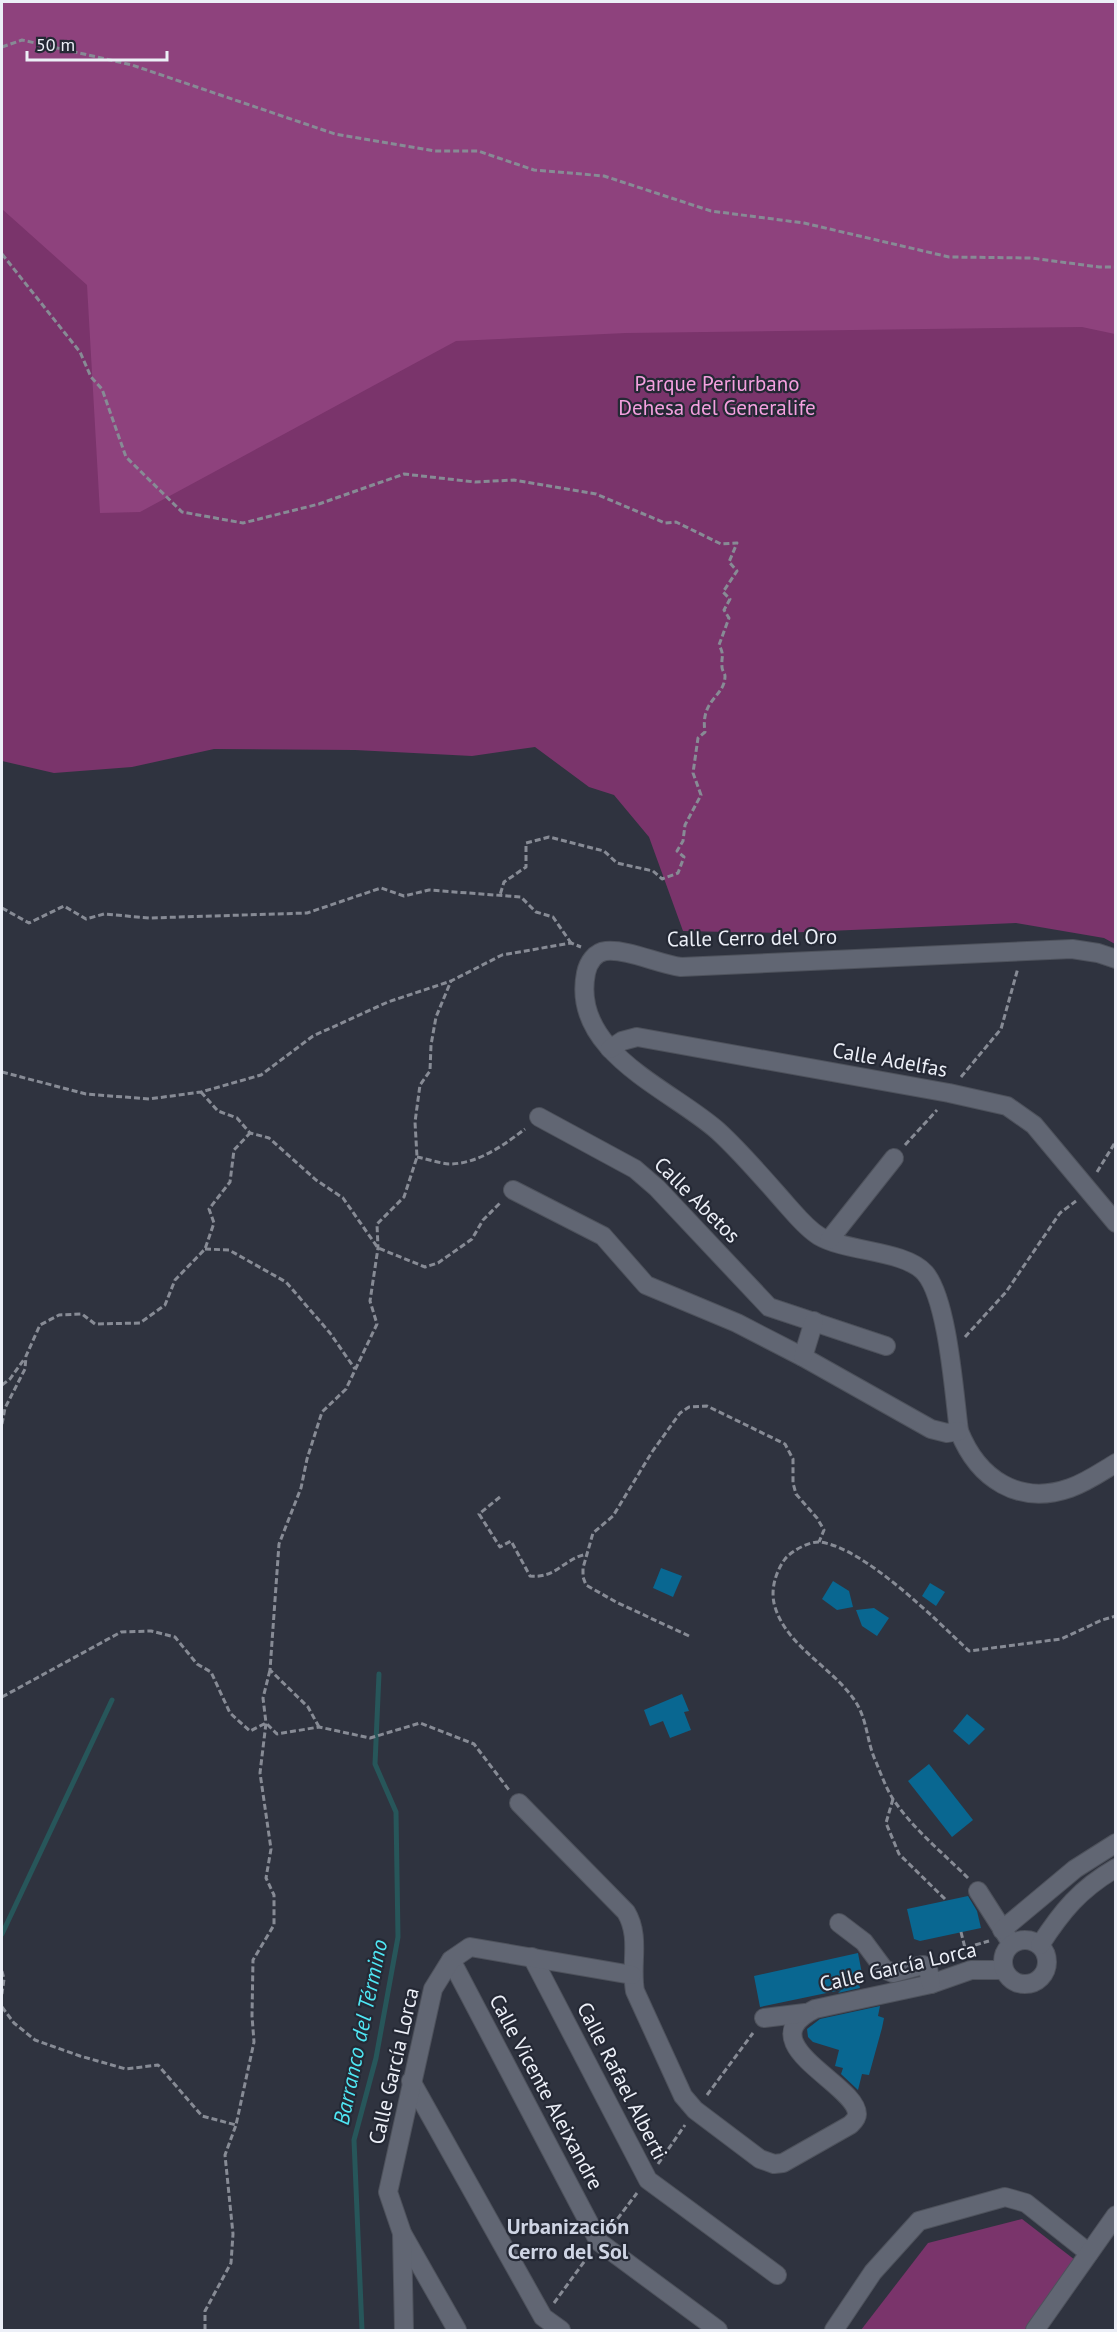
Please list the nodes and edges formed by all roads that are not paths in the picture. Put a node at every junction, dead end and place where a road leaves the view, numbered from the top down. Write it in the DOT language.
graph roads {
  1 [pos="1116,959"];
  2 [pos="610,1049"];
  3 [pos="539,1118"];
  4 [pos="894,1158"];
  5 [pos="513,1190"];
  6 [pos="1116,1223"];
  7 [pos="829,1240"];
  8 [pos="814,1320"];
  9 [pos="886,1346"];
  10 [pos="803,1357"];
  11 [pos="959,1431"];
  12 [pos="1116,1463"];
  13 [pos="519,1803"];
  14 [pos="1116,1844"];
  15 [pos="1116,1868"];
  16 [pos="978,1891"];
  17 [pos="839,1923"];
  18 [pos="1007,1937"];
  19 [pos="1040,1945"];
  20 [pos="532,1957"];
  21 [pos="451,1960"];
  22 [pos="1004,1970"];
  23 [pos="632,1975"];
  24 [pos="931,1984"];
  25 [pos="805,2013"];
  26 [pos="764,2018"];
  27 [pos="411,2081"];
  28 [pos="1116,2215"];
  29 [pos="402,2233"];
  30 [pos="1089,2253"];
  31 [pos="777,2275"];
  32 [pos="404,2331"];
  33 [pos="457,2331"];
  34 [pos="561,2331"];
  35 [pos="718,2331"];
  36 [pos="834,2331"];
  37 [pos="1035,2331"];
  1 -- 2 [label="street, Calle Cerro del Oro"];
  2 -- 6 [label="street, Calle Adelfas"];
  2 -- 7 [label="street"];
  3 -- 8 [label="street, Calle Abetos"];
  4 -- 7 [label="street"];
  5 -- 10 [label="street"];
  7 -- 11 [label="street"];
  8 -- 9 [label="street, Calle Abetos"];
  8 -- 10 [label="street"];
  10 -- 11 [label="street"];
  11 -- 12 [label="street"];
  13 -- 23 [label="street"];
  14 -- 18 [label="street"];
  15 -- 19 [label="street"];
  16 -- 18 [label="street"];
  17 -- 24 [label="street"];
  18 -- 19 [label="street"];
  18 -- 22 [label="street"];
  19 -- 22 [label="street"];
  20 -- 21 [label="street"];
  20 -- 23 [label="street"];
  20 -- 31 [label="street, Calle Rafael Alberti"];
  21 -- 27 [label="street, Calle García Lorca"];
  21 -- 35 [label="street, Calle Vicente Aleixandre"];
  22 -- 24 [label="street, Calle García Lorca"];
  23 -- 25 [label="street, Calle García Lorca"];
  24 -- 25 [label="street, Calle García Lorca"];
  25 -- 26 [label="street"];
  27 -- 29 [label="street, Calle García Lorca"];
  27 -- 34 [label="street"];
  28 -- 30 [label="street"];
  29 -- 32 [label="street, Calle García Lorca"];
  29 -- 33 [label="street"];
  30 -- 36 [label="street"];
  30 -- 37 [label="street"];
}
